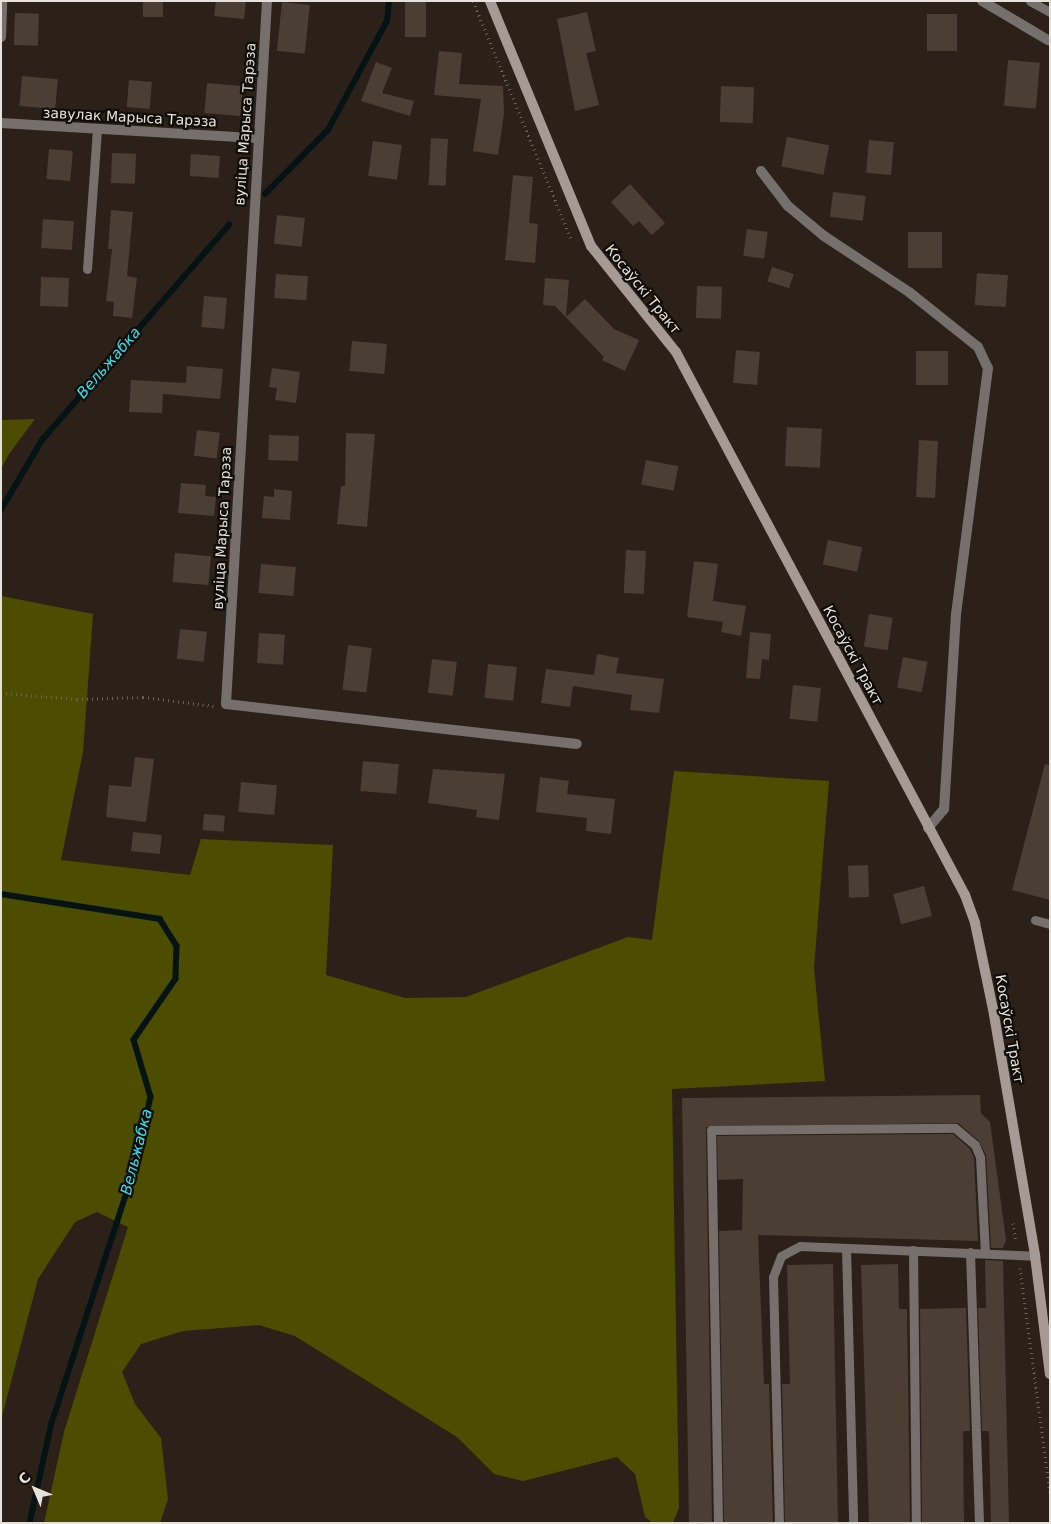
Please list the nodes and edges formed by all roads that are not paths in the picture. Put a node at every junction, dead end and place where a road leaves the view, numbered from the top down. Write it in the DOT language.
graph roads {
  1 [pos="2,1"];
  2 [pos="267,1"];
  3 [pos="490,1"];
  4 [pos="982,1"];
  5 [pos="1030,1"];
  6 [pos="1050,12"];
  7 [pos="1,37"];
  8 [pos="1048,40"];
  9 [pos="1,123"];
  10 [pos="97,128"];
  11 [pos="256,138"];
  12 [pos="761,171"];
  13 [pos="86,268"];
  14 [pos="577,744"];
  15 [pos="928,828"];
  16 [pos="1035,920"];
  17 [pos="1050,924"];
  18 [pos="846,1248"];
  19 [pos="913,1250"];
  20 [pos="970,1252"];
  21 [pos="985,1253"];
  22 [pos="1035,1256"];
  23 [pos="1050,1374"];
  24 [pos="718,1523"];
  25 [pos="779,1523"];
  26 [pos="853,1523"];
  27 [pos="916,1523"];
  28 [pos="978,1523"];
  1 -- 7 [label="street"];
  2 -- 11 [label="street, вуліца Марыса Тарэза"];
  3 -- 15 [label="main road, Косаўскі Тракт"];
  4 -- 8 [label="street"];
  5 -- 6 [label="lane"];
  9 -- 10 [label="street, завулак Марыса Тарэза"];
  10 -- 11 [label="street, завулак Марыса Тарэза"];
  10 -- 13 [label="lane"];
  11 -- 14 [label="street, вуліца Марыса Тарэза"];
  12 -- 15 [label="street"];
  15 -- 22 [label="main road, Косаўскі Тракт"];
  16 -- 17 [label="lane"];
  18 -- 19 [label="lane"];
  18 -- 25 [label="lane"];
  18 -- 26 [label="lane"];
  19 -- 20 [label="lane"];
  19 -- 27 [label="lane"];
  20 -- 21 [label="lane"];
  20 -- 28 [label="lane"];
  21 -- 22 [label="lane"];
  21 -- 24 [label="lane"];
  22 -- 23 [label="main road, Косаўскі Тракт"];
}
